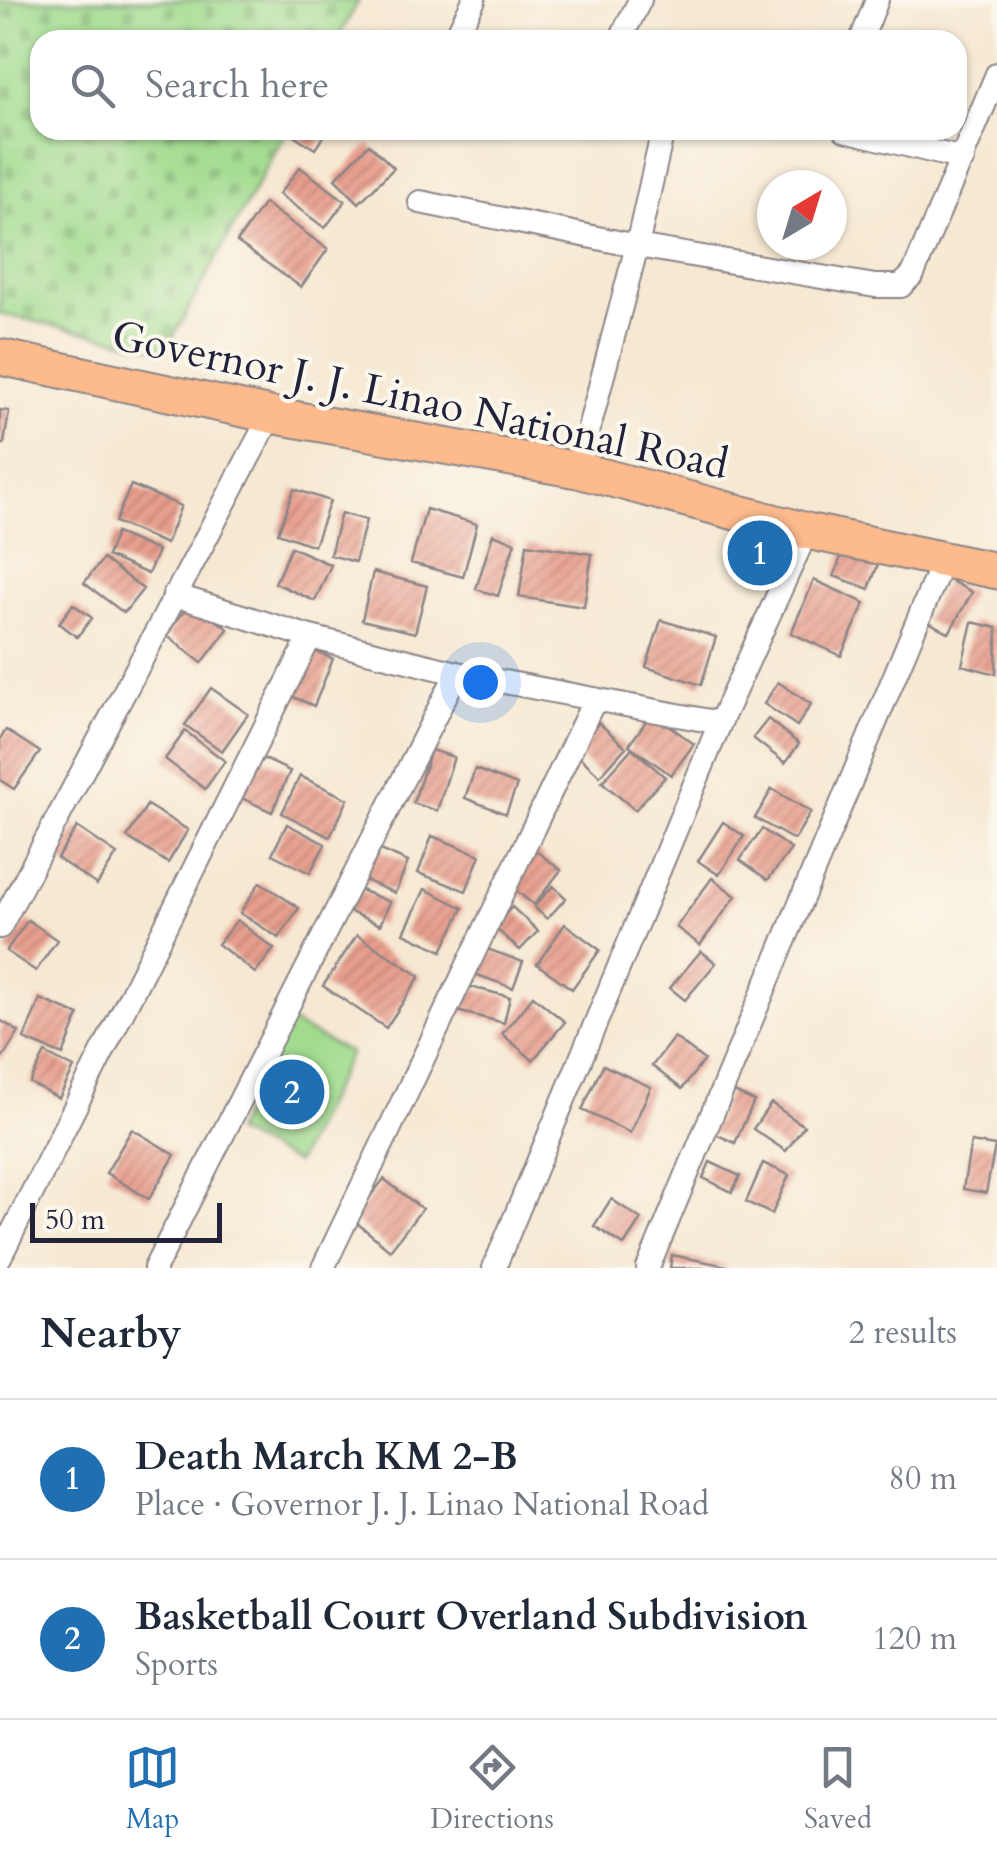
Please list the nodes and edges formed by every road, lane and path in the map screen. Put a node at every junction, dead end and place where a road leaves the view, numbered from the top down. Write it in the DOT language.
graph roads {
  1 [pos="474,0"];
  2 [pos="640,0"];
  3 [pos="878,0"];
  4 [pos="459,30"];
  5 [pos="625,30"];
  6 [pos="866,30"];
  7 [pos="997,74"];
  8 [pos="661,140"];
  9 [pos="886,140"];
  10 [pos="963,159"];
  11 [pos="420,202"];
  12 [pos="637,246"];
  13 [pos="0,357"];
  14 [pos="272,415"];
  15 [pos="578,470"];
  16 [pos="807,531"];
  17 [pos="943,560"];
  18 [pos="997,571"];
  19 [pos="174,596"];
  20 [pos="310,637"];
  21 [pos="458,673"];
  22 [pos="595,698"];
  23 [pos="720,723"];
  24 [pos="0,928"];
  25 [pos="0,1256"];
  26 [pos="154,1268"];
  27 [pos="323,1268"];
  28 [pos="494,1268"];
  29 [pos="648,1268"];
  1 -- 4 [label="street"];
  2 -- 5 [label="street"];
  3 -- 6 [label="street"];
  7 -- 10 [label="street"];
  8 -- 12 [label="street"];
  9 -- 10 [label="street"];
  10 -- 12 [label="street"];
  11 -- 12 [label="street"];
  12 -- 15 [label="street"];
  13 -- 14 [label="main road, Governor J. J. Linao National Road"];
  14 -- 15 [label="main road, Governor J. J. Linao National Road"];
  14 -- 19 [label="street"];
  15 -- 16 [label="main road, Governor J. J. Linao National Road"];
  16 -- 17 [label="main road, Governor J. J. Linao National Road"];
  16 -- 23 [label="street"];
  17 -- 18 [label="main road, Governor J. J. Linao National Road"];
  17 -- 29 [label="street"];
  19 -- 20 [label="street"];
  19 -- 24 [label="street"];
  20 -- 21 [label="street"];
  20 -- 25 [label="street"];
  21 -- 22 [label="street"];
  21 -- 26 [label="street"];
  22 -- 23 [label="street"];
  22 -- 27 [label="street"];
  23 -- 28 [label="street"];
}
